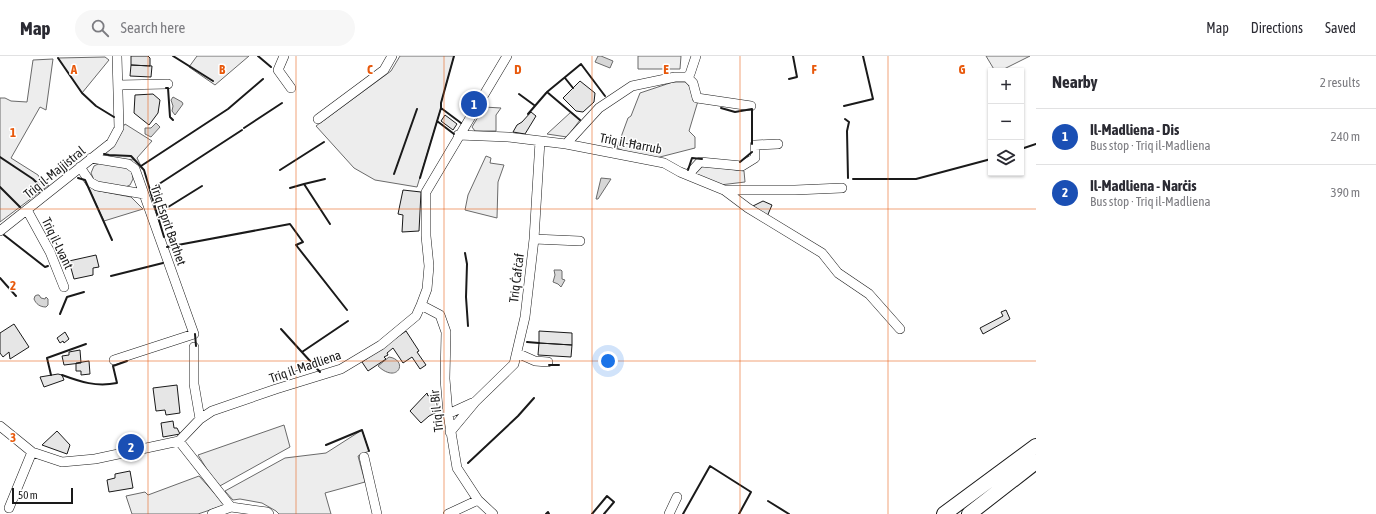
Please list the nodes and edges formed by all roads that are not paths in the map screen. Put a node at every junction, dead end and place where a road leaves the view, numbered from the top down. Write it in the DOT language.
graph roads {
  1 [pos="117,56"];
  2 [pos="284,56"];
  3 [pos="392,56"];
  4 [pos="507,56"];
  5 [pos="696,56"];
  6 [pos="687,77"];
  7 [pos="168,84"];
  8 [pos="118,85"];
  9 [pos="291,88"];
  10 [pos="751,106"];
  11 [pos="318,120"];
  12 [pos="458,135"];
  13 [pos="540,141"];
  14 [pos="566,144"];
  15 [pos="778,144"];
  16 [pos="91,158"];
  17 [pos="80,167"];
  18 [pos="688,175"];
  19 [pos="842,188"];
  20 [pos="724,190"];
  21 [pos="144,194"];
  22 [pos="26,210"];
  23 [pos="0,231"];
  24 [pos="534,239"];
  25 [pos="580,241"];
  26 [pos="64,287"];
  27 [pos="421,305"];
  28 [pos="900,329"];
  29 [pos="194,347"];
  30 [pos="517,353"];
  31 [pos="114,360"];
  32 [pos="548,362"];
  33 [pos="475,402"];
  34 [pos="448,414"];
  35 [pos="200,419"];
  36 [pos="0,426"];
  37 [pos="450,432"];
  38 [pos="179,441"];
  39 [pos="1036,446"];
  40 [pos="32,452"];
  41 [pos="364,457"];
  42 [pos="1036,462"];
  43 [pos="677,497"];
  44 [pos="478,500"];
  45 [pos="231,507"];
  46 [pos="9,508"];
  47 [pos="212,514"];
  48 [pos="269,514"];
  49 [pos="377,514"];
  50 [pos="448,514"];
  51 [pos="493,514"];
  52 [pos="669,514"];
  53 [pos="944,514"];
  54 [pos="969,514"];
  1 -- 8 [label="street"];
  2 -- 9 [label="street"];
  3 -- 11 [label="street"];
  4 -- 12 [label="street, Triq il-Madliena"];
  5 -- 6 [label="street"];
  6 -- 10 [label="street"];
  6 -- 14 [label="street"];
  7 -- 8 [label="street"];
  8 -- 16 [label="street, Triq il-Majjistral"];
  12 -- 13 [label="street, Triq il-Ħarrub"];
  12 -- 27 [label="street, Triq il-Madliena"];
  13 -- 14 [label="street, Triq il-Ħarrub"];
  13 -- 24 [label="street, Triq Ċafċaf"];
  14 -- 18 [label="street, Triq il-Ħarrub"];
  15 -- 18 [label="street"];
  16 -- 17 [label="street, Triq il-Majjistral"];
  16 -- 21 [label="street, Triq Esprit Barthet"];
  17 -- 21 [label="street"];
  17 -- 22 [label="street, Triq il-Majjistral"];
  18 -- 20 [label="street, Triq il-Ħarrub"];
  19 -- 20 [label="street, Triq il-Ħarrub"];
  20 -- 28 [label="street"];
  21 -- 31 [label="street, Triq Esprit Barthet"];
  22 -- 23 [label="street, Triq il-Majjistral"];
  22 -- 26 [label="street, Triq il-Lvant"];
  24 -- 25 [label="street"];
  24 -- 30 [label="street, Triq Ċafċaf"];
  27 -- 34 [label="street, Triq il-Bir"];
  27 -- 35 [label="street, Triq il-Madliena"];
  29 -- 35 [label="street"];
  30 -- 32 [label="street"];
  30 -- 33 [label="street, Triq Ċafċaf"];
  33 -- 34 [label="street, Triq Ċafċaf"];
  33 -- 37 [label="street, Triq Ċafċaf"];
  34 -- 37 [label="street, Triq il-Bir"];
  35 -- 38 [label="street, Triq il-Madliena"];
  36 -- 40 [label="street"];
  37 -- 44 [label="street, Triq il-Bir"];
  38 -- 40 [label="street"];
  38 -- 45 [label="street"];
  39 -- 53 [label="highway"];
  40 -- 46 [label="street"];
  41 -- 49 [label="street"];
  42 -- 54 [label="highway"];
  43 -- 52 [label="street"];
  44 -- 50 [label="street"];
  44 -- 51 [label="street, Triq il-Bir"];
  45 -- 47 [label="street"];
  45 -- 48 [label="street"];
}
